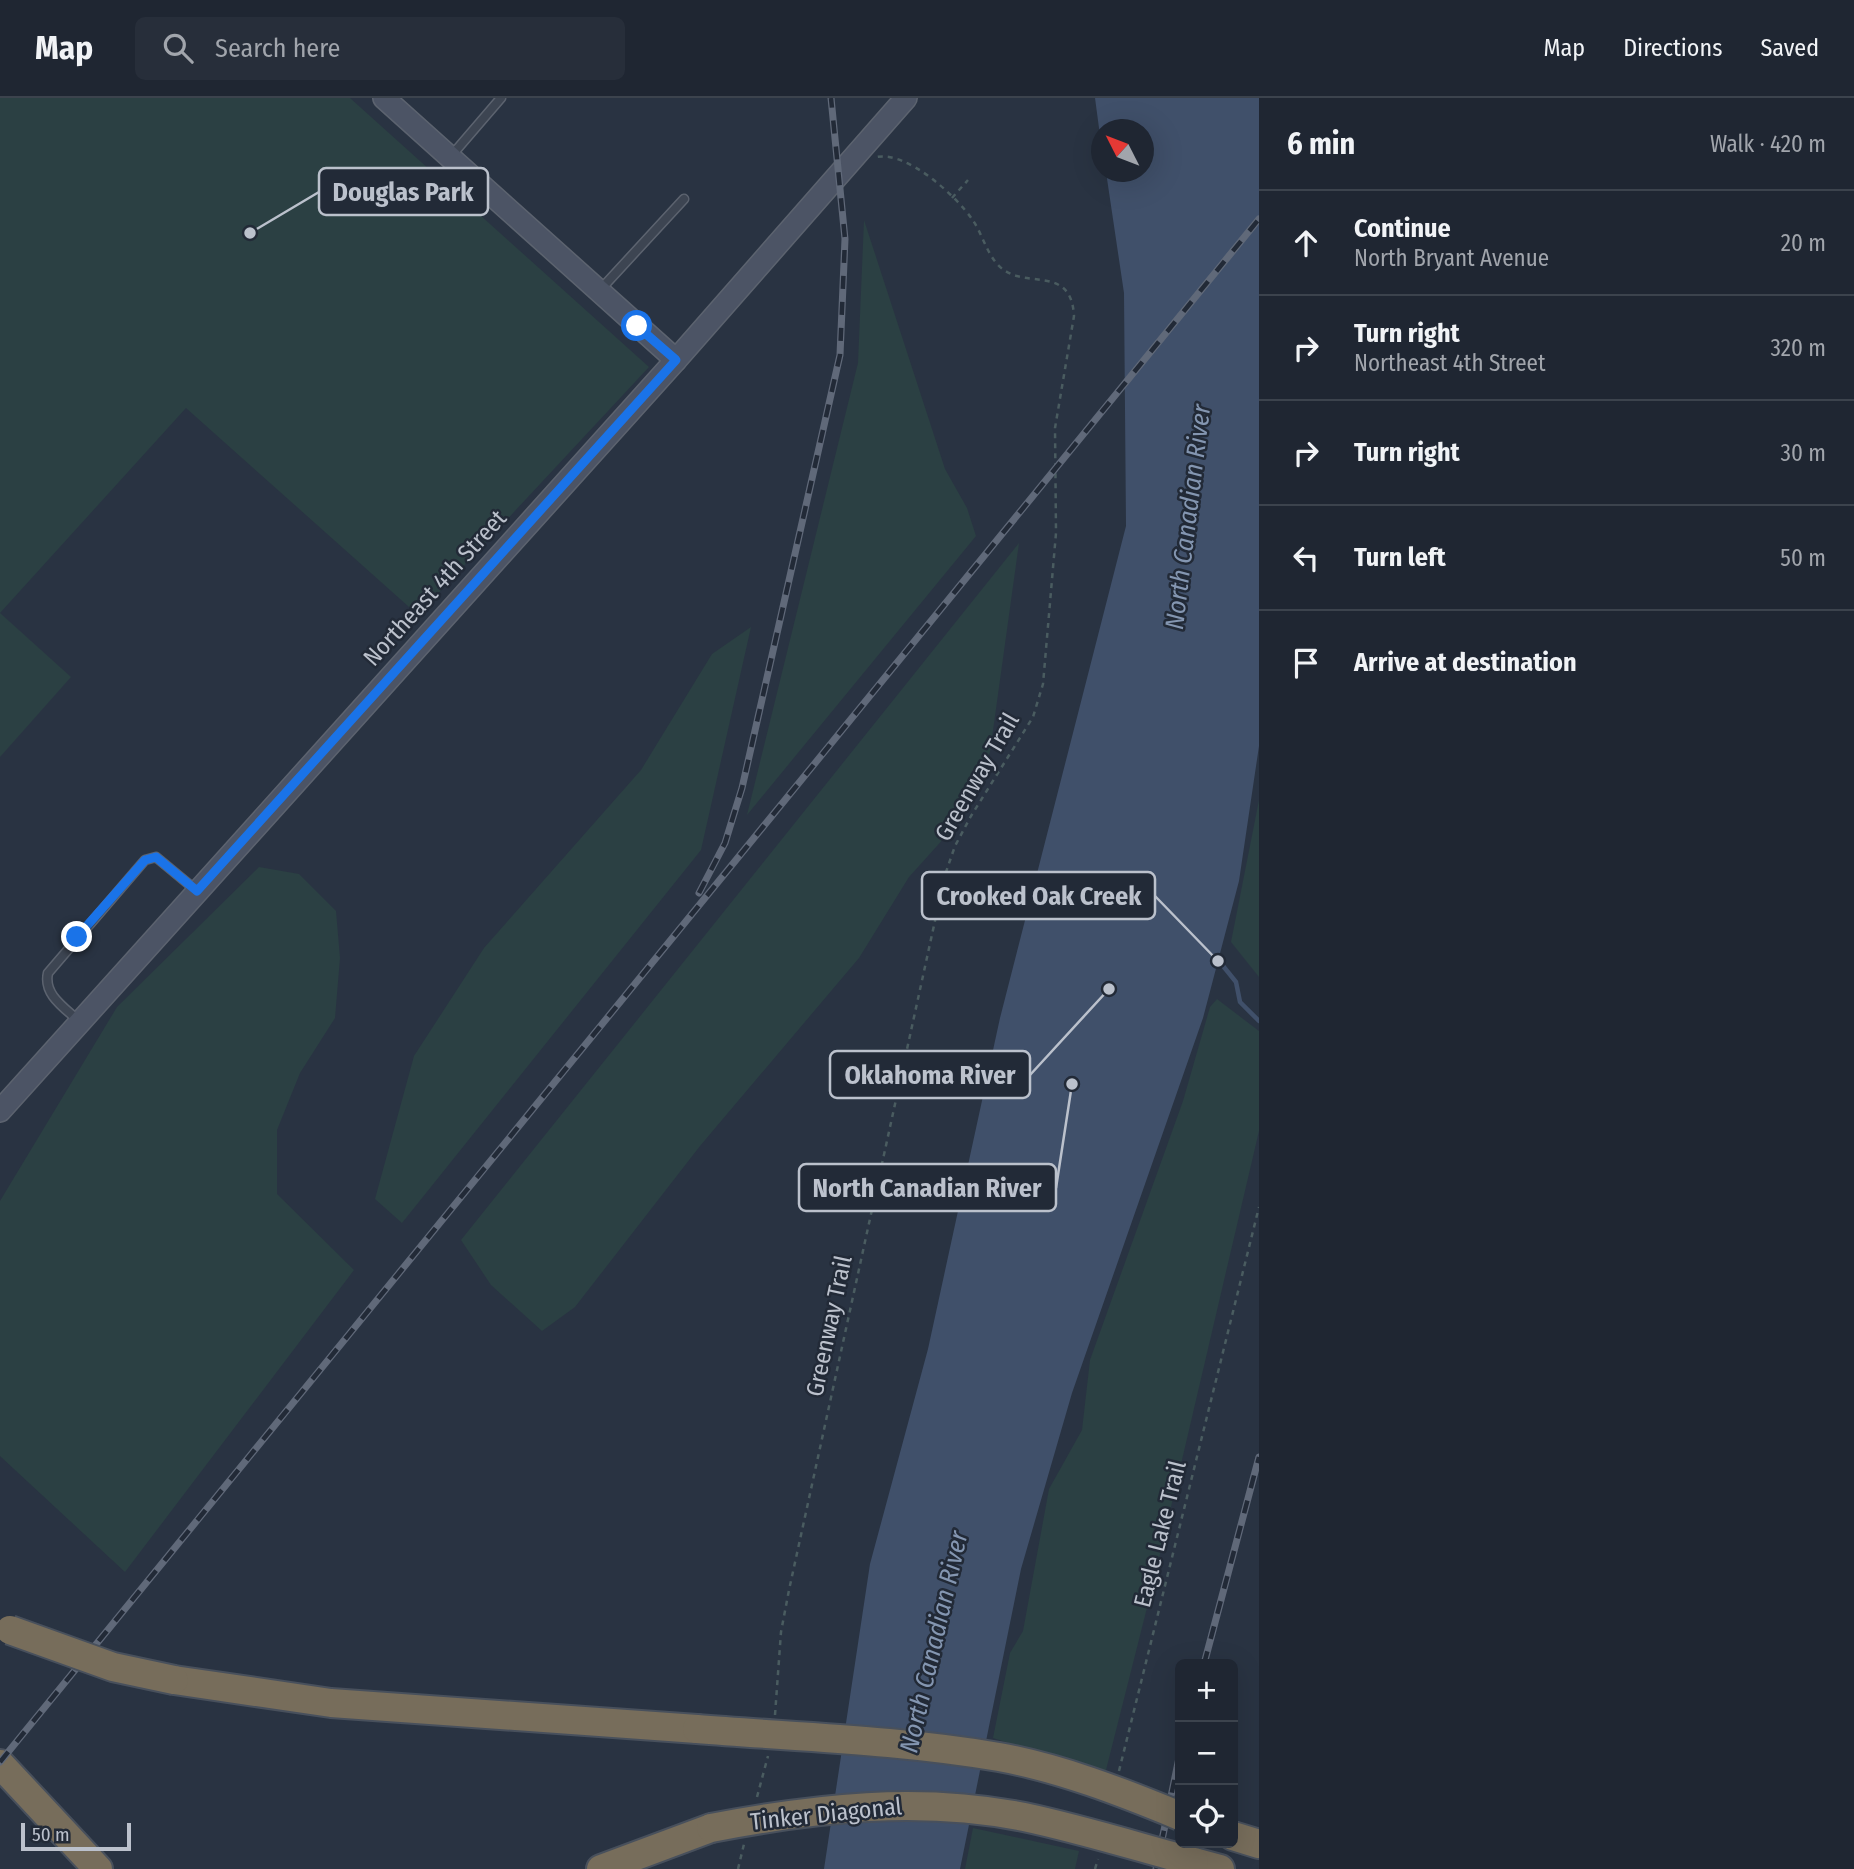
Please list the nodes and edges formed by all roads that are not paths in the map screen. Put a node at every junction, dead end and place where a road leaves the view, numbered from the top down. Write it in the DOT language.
graph roads {
  1 [pos="384,98"];
  2 [pos="906,98"];
  3 [pos="497,99"];
  4 [pos="450,157"];
  5 [pos="684,199"];
  6 [pos="599,291"];
  7 [pos="676,360"];
  8 [pos="197,891"];
  9 [pos="80,1022"];
  10 [pos="0,1111"];
  11 [pos="5,1628"];
  12 [pos="0,1764"];
  13 [pos="1175,1814"];
  14 [pos="1238,1838"];
  15 [pos="1259,1844"];
  16 [pos="98,1869"];
  17 [pos="601,1869"];
  18 [pos="1220,1869"];
  1 -- 4 [label="street"];
  2 -- 7 [label="street, Northeast 4th Street"];
  3 -- 4 [label="lane"];
  4 -- 6 [label="street"];
  5 -- 6 [label="lane"];
  6 -- 7 [label="street"];
  7 -- 8 [label="street, Northeast 4th Street"];
  8 -- 9 [label="street, Northeast 4th Street"];
  8 -- 9 [label="lane"];
  9 -- 10 [label="street, Northeast 4th Street"];
  11 -- 13 [label="highway, bridge"];
  12 -- 16 [label="highway"];
  14 -- 15 [label="highway"];
  17 -- 18 [label="highway, Tinker Diagonal, bridge"];
}
